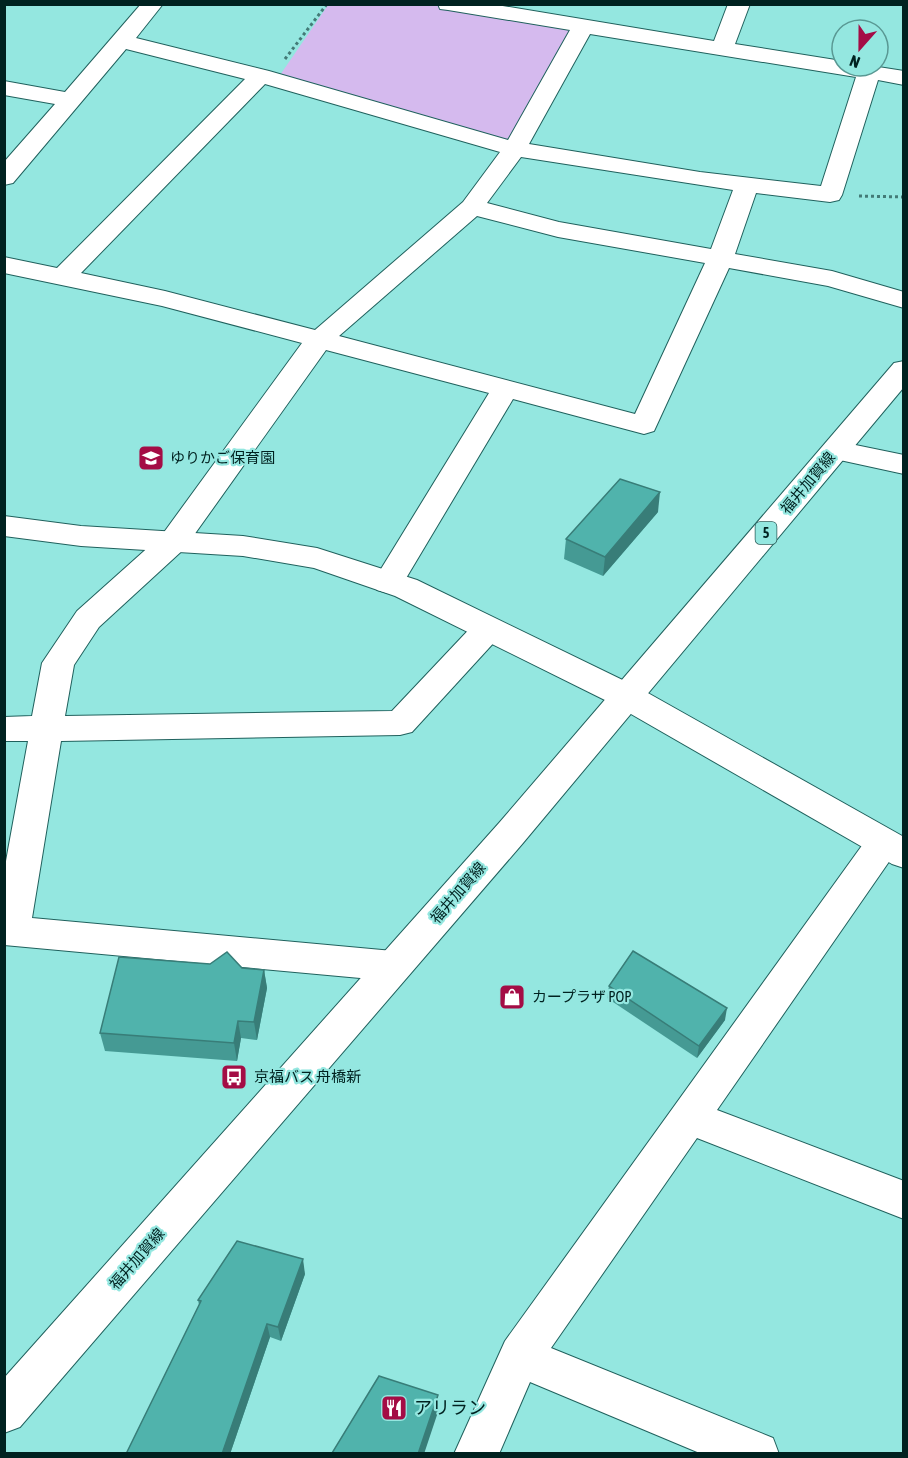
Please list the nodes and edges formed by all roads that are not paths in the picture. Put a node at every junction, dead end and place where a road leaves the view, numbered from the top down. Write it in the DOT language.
graph roads {
  1 [pos="153,4"];
  2 [pos="448,4"];
  3 [pos="739,4"];
  4 [pos="583,26"];
  5 [pos="121,41"];
  6 [pos="722,49"];
  7 [pos="830,66"];
  8 [pos="266,78"];
  9 [pos="867,78"];
  10 [pos="4,88"];
  11 [pos="71,100"];
  12 [pos="515,149"];
  13 [pos="4,178"];
  14 [pos="747,184"];
  15 [pos="472,207"];
  16 [pos="720,259"];
  17 [pos="4,266"];
  18 [pos="63,277"];
  19 [pos="903,300"];
  20 [pos="318,341"];
  21 [pos="903,369"];
  22 [pos="505,389"];
  23 [pos="836,450"];
  24 [pos="903,465"];
  25 [pos="4,526"];
  26 [pos="173,542"];
  27 [pos="388,582"];
  28 [pos="488,629"];
  29 [pos="628,697"];
  30 [pos="47,728"];
  31 [pos="4,729"];
  32 [pos="893,849"];
  33 [pos="8,931"];
  34 [pos="393,966"];
  35 [pos="689,1117"];
  36 [pos="903,1200"];
  37 [pos="520,1356"];
  38 [pos="4,1411"];
  39 [pos="476,1454"];
  40 [pos="757,1454"];
  1 -- 5 [label="street"];
  2 -- 4 [label="street"];
  3 -- 6 [label="street"];
  4 -- 6 [label="street"];
  4 -- 12 [label="street"];
  5 -- 8 [label="street"];
  5 -- 11 [label="street"];
  6 -- 7 [label="street"];
  8 -- 12 [label="street"];
  8 -- 18 [label="street"];
  9 -- 14 [label="street"];
  10 -- 11 [label="street"];
  11 -- 13 [label="street"];
  12 -- 14 [label="street"];
  12 -- 15 [label="street"];
  14 -- 16 [label="street"];
  15 -- 16 [label="street"];
  15 -- 20 [label="street"];
  16 -- 19 [label="street"];
  16 -- 22 [label="street"];
  17 -- 18 [label="street"];
  18 -- 20 [label="street"];
  20 -- 22 [label="street"];
  20 -- 26 [label="street"];
  21 -- 23 [label="street, 福井加賀線 / 5"];
  22 -- 27 [label="street"];
  23 -- 24 [label="street"];
  23 -- 29 [label="street, 福井加賀線 / 5"];
  25 -- 26 [label="street"];
  26 -- 27 [label="street"];
  26 -- 30 [label="street"];
  27 -- 28 [label="street"];
  28 -- 29 [label="street"];
  28 -- 30 [label="street"];
  29 -- 32 [label="street"];
  29 -- 34 [label="street, 福井加賀線 / 5"];
  30 -- 31 [label="street"];
  30 -- 33 [label="street"];
  32 -- 35 [label="street"];
  33 -- 34 [label="street"];
  34 -- 38 [label="street, 福井加賀線 / 5"];
  35 -- 36 [label="street"];
  35 -- 37 [label="street"];
  37 -- 39 [label="street"];
  37 -- 40 [label="street"];
}
